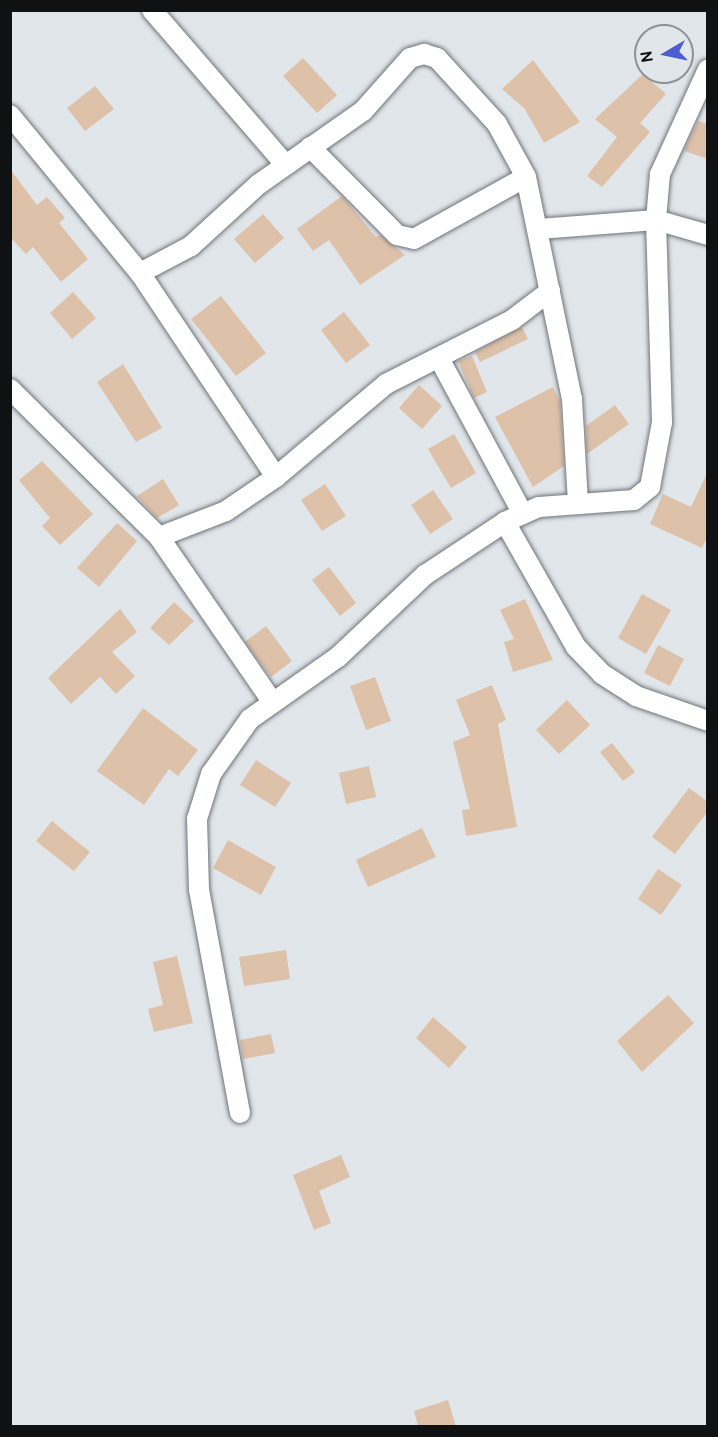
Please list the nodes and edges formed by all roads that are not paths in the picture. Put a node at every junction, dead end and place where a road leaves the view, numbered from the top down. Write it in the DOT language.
graph roads {
  1 [pos="152,10"];
  2 [pos="708,69"];
  3 [pos="10,115"];
  4 [pos="310,147"];
  5 [pos="285,164"];
  6 [pos="526,177"];
  7 [pos="656,220"];
  8 [pos="539,229"];
  9 [pos="708,236"];
  10 [pos="140,273"];
  11 [pos="550,291"];
  12 [pos="440,360"];
  13 [pos="10,389"];
  14 [pos="276,477"];
  15 [pos="578,504"];
  16 [pos="514,517"];
  17 [pos="159,537"];
  18 [pos="273,703"];
  19 [pos="708,721"];
  20 [pos="240,1113"];
  1 -- 5 [label="street"];
  2 -- 7 [label="street"];
  3 -- 10 [label="street"];
  4 -- 5 [label="street"];
  4 -- 6 [label="street"];
  4 -- 6 [label="street"];
  5 -- 10 [label="street"];
  6 -- 8 [label="street"];
  7 -- 8 [label="street"];
  7 -- 9 [label="street"];
  7 -- 15 [label="street"];
  8 -- 11 [label="street"];
  10 -- 14 [label="street"];
  11 -- 12 [label="street"];
  11 -- 15 [label="street"];
  12 -- 14 [label="street"];
  12 -- 16 [label="street"];
  13 -- 17 [label="street"];
  14 -- 17 [label="street"];
  15 -- 16 [label="street"];
  16 -- 18 [label="street"];
  16 -- 19 [label="street"];
  17 -- 18 [label="street"];
  18 -- 20 [label="street"];
}
